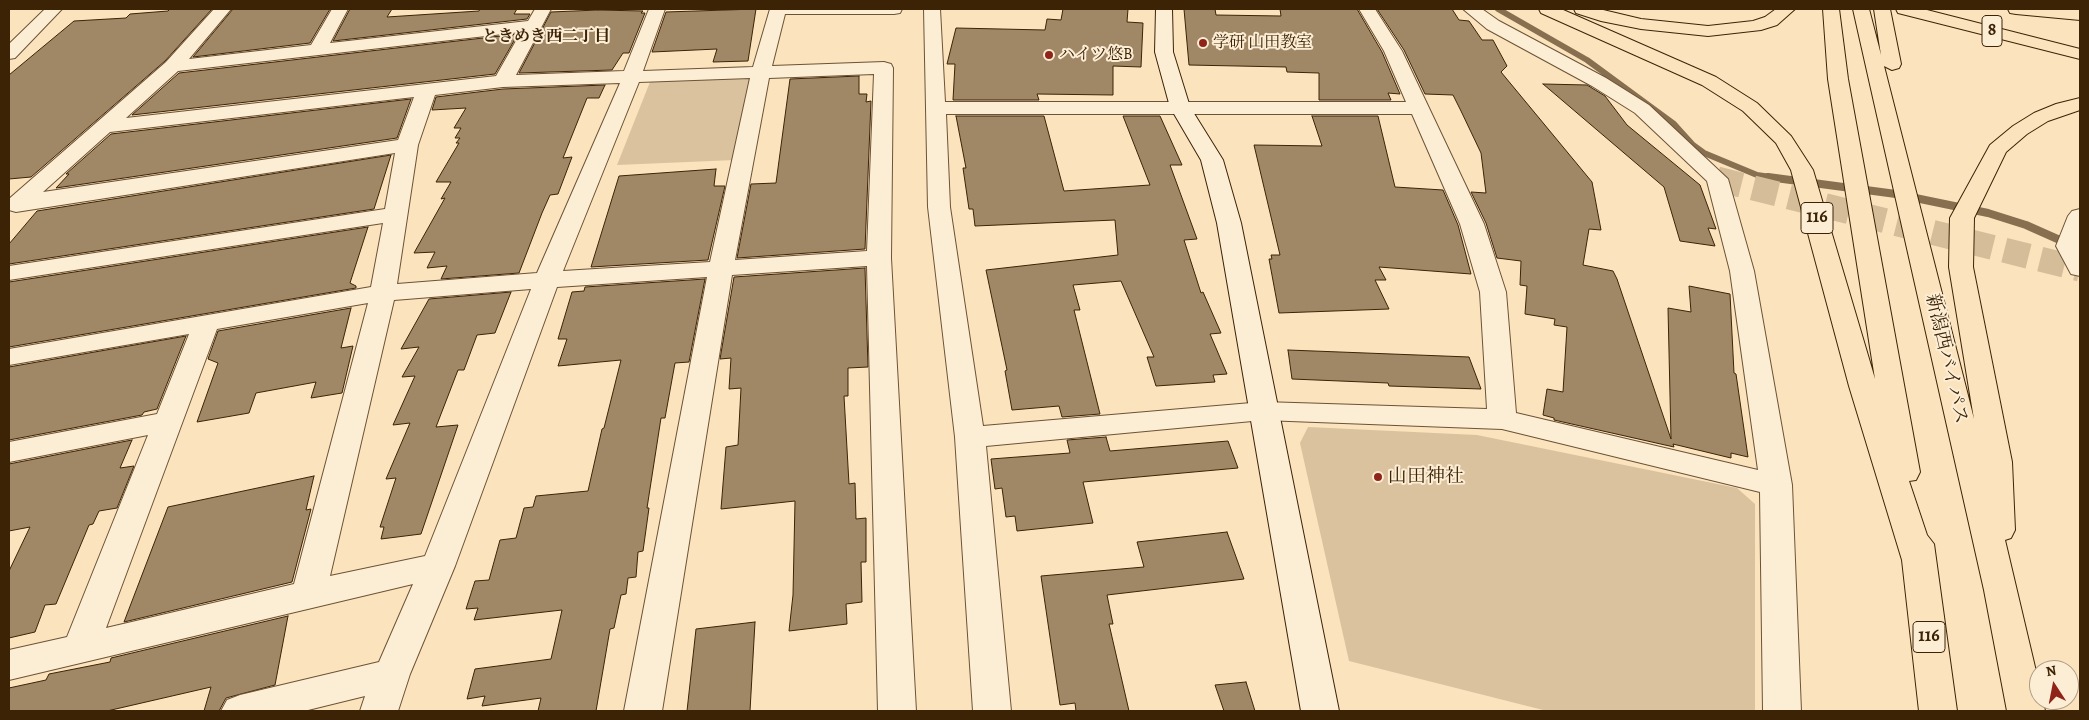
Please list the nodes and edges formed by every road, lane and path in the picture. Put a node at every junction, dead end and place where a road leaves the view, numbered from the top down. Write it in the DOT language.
graph roads {
  1 [pos="54,9"];
  2 [pos="223,9"];
  3 [pos="340,9"];
  4 [pos="543,9"];
  5 [pos="657,9"];
  6 [pos="894,9"];
  7 [pos="932,9"];
  8 [pos="1164,9"];
  9 [pos="1367,9"];
  10 [pos="1471,9"];
  11 [pos="1546,9"];
  12 [pos="1582,9"];
  13 [pos="1787,9"];
  14 [pos="1831,9"];
  15 [pos="1861,9"];
  16 [pos="1904,9"];
  17 [pos="1932,9"];
  18 [pos="1969,9"];
  19 [pos="2016,9"];
  20 [pos="1882,10"];
  21 [pos="2080,15"];
  22 [pos="532,26"];
  23 [pos="2008,29"];
  24 [pos="2080,37"];
  25 [pos="2080,42"];
  26 [pos="2080,46"];
  27 [pos="318,50"];
  28 [pos="9,54"];
  29 [pos="2080,54"];
  30 [pos="173,66"];
  31 [pos="762,72"];
  32 [pos="632,76"];
  33 [pos="503,81"];
  34 [pos="427,89"];
  35 [pos="2080,104"];
  36 [pos="1180,107"];
  37 [pos="935,108"];
  38 [pos="1420,108"];
  39 [pos="1889,123"];
  40 [pos="104,127"];
  41 [pos="407,145"];
  42 [pos="13,207"];
  43 [pos="396,214"];
  44 [pos="2080,216"];
  45 [pos="879,258"];
  46 [pos="721,268"];
  47 [pos="2080,269"];
  48 [pos="9,273"];
  49 [pos="547,280"];
  50 [pos="382,293"];
  51 [pos="207,322"];
  52 [pos="9,357"];
  53 [pos="1263,410"];
  54 [pos="1502,419"];
  55 [pos="168,422"];
  56 [pos="970,436"];
  57 [pos="9,452"];
  58 [pos="1776,485"];
  59 [pos="1920,562"];
  60 [pos="438,566"];
  61 [pos="2001,590"];
  62 [pos="309,594"];
  63 [pos="80,648"];
  64 [pos="9,664"];
  65 [pos="392,674"];
  66 [pos="240,711"];
  67 [pos="379,711"];
  68 [pos="643,711"];
  69 [pos="897,711"];
  70 [pos="992,711"];
  71 [pos="1320,711"];
  72 [pos="1782,711"];
  73 [pos="1938,711"];
  74 [pos="2026,711"];
  1 -- 28 [label="street"];
  2 -- 30 [label="street"];
  3 -- 27 [label="street"];
  4 -- 22 [label="street"];
  5 -- 32 [label="street"];
  6 -- 31 [label="street"];
  7 -- 37 [label="street"];
  8 -- 36 [label="street"];
  9 -- 38 [label="street"];
  10 -- 58 [label="street"];
  11 -- 59 [label="highway, 116"];
  12 -- 13 [label="highway"];
  14 -- 59 [label="highway, 116"];
  15 -- 39 [label="highway, 新潟西バイパス"];
  16 -- 29 [label="highway, 8"];
  17 -- 23 [label="highway, 8"];
  18 -- 24 [label="highway, 8"];
  19 -- 21 [label="highway"];
  20 -- 39 [label="highway"];
  22 -- 27 [label="street"];
  22 -- 33 [label="street"];
  23 -- 25 [label="highway"];
  23 -- 26 [label="highway, 8"];
  27 -- 30 [label="street"];
  30 -- 40 [label="street"];
  31 -- 32 [label="street"];
  31 -- 45 [label="street"];
  31 -- 46 [label="street"];
  32 -- 33 [label="street"];
  32 -- 49 [label="street"];
  33 -- 34 [label="street"];
  34 -- 40 [label="street"];
  34 -- 41 [label="street"];
  35 -- 61 [label="highway"];
  36 -- 37 [label="street"];
  36 -- 38 [label="street"];
  36 -- 53 [label="street"];
  37 -- 56 [label="street"];
  38 -- 54 [label="street"];
  39 -- 61 [label="highway, 新潟西バイパス"];
  40 -- 42 [label="street"];
  41 -- 42 [label="street"];
  41 -- 43 [label="street"];
  43 -- 48 [label="street"];
  43 -- 50 [label="street"];
  44 -- 47 [label="street"];
  45 -- 46 [label="street"];
  45 -- 69 [label="street"];
  46 -- 49 [label="street"];
  46 -- 68 [label="street"];
  49 -- 50 [label="street"];
  49 -- 60 [label="street"];
  50 -- 51 [label="street"];
  50 -- 62 [label="street"];
  51 -- 52 [label="street"];
  51 -- 55 [label="street"];
  53 -- 54 [label="street"];
  53 -- 56 [label="street"];
  53 -- 71 [label="street"];
  54 -- 58 [label="street"];
  55 -- 57 [label="street"];
  55 -- 63 [label="street"];
  56 -- 70 [label="street"];
  58 -- 72 [label="street"];
  59 -- 73 [label="highway, 116"];
  60 -- 62 [label="street"];
  60 -- 65 [label="street"];
  61 -- 74 [label="highway, 新潟西バイパス"];
  62 -- 63 [label="street"];
  63 -- 64 [label="street"];
  65 -- 66 [label="street"];
  65 -- 67 [label="street"];
}
